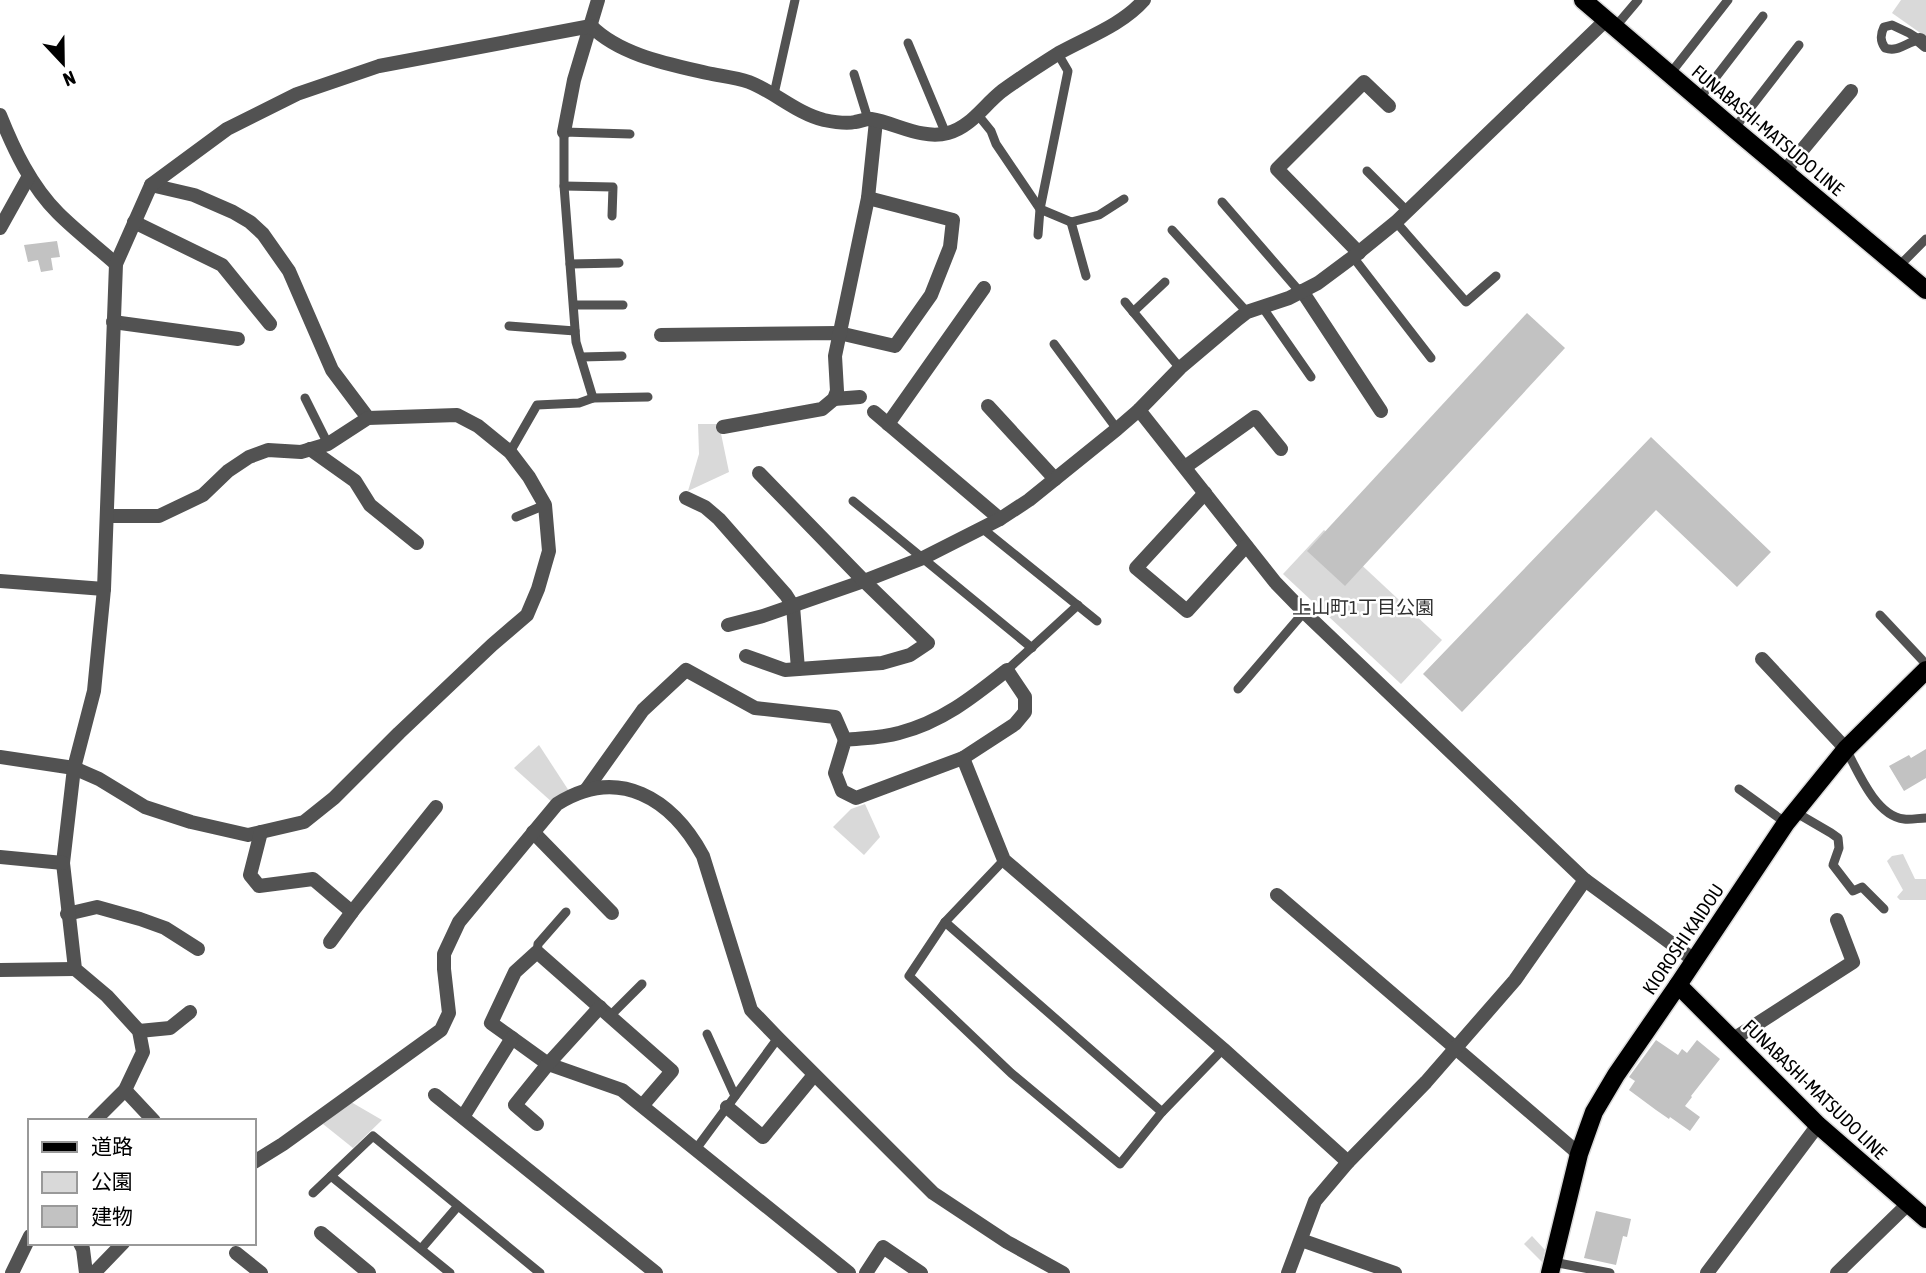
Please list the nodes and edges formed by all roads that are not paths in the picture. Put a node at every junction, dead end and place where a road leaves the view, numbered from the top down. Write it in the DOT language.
graph roads {
  1 [pos="598,0"];
  2 [pos="795,0"];
  3 [pos="1144,0"];
  4 [pos="1583,0"];
  5 [pos="1638,0"];
  6 [pos="1728,0"];
  7 [pos="1763,16"];
  8 [pos="1611,23"];
  9 [pos="591,26"];
  10 [pos="908,43"];
  11 [pos="1799,45"];
  12 [pos="1058,54"];
  13 [pos="854,74"];
  14 [pos="1670,74"];
  15 [pos="1851,91"];
  16 [pos="774,94"];
  17 [pos="1699,99"];
  18 [pos="1388,106"];
  19 [pos="0,115"];
  20 [pos="978,115"];
  21 [pos="872,120"];
  22 [pos="1734,129"];
  23 [pos="564,132"];
  24 [pos="630,134"];
  25 [pos="946,134"];
  26 [pos="1367,171"];
  27 [pos="1784,172"];
  28 [pos="29,176"];
  29 [pos="150,185"];
  30 [pos="564,186"];
  31 [pos="868,198"];
  32 [pos="1124,199"];
  33 [pos="1222,202"];
  34 [pos="1040,209"];
  35 [pos="1407,211"];
  36 [pos="612,216"];
  37 [pos="134,222"];
  38 [pos="1071,222"];
  39 [pos="1396,222"];
  40 [pos="0,228"];
  41 [pos="1172,230"];
  42 [pos="1038,234"];
  43 [pos="1926,239"];
  44 [pos="1356,255"];
  45 [pos="619,263"];
  46 [pos="116,264"];
  47 [pos="570,264"];
  48 [pos="1898,267"];
  49 [pos="1086,276"];
  50 [pos="1496,276"];
  51 [pos="1165,282"];
  52 [pos="984,288"];
  53 [pos="1926,290"];
  54 [pos="1301,292"];
  55 [pos="1125,302"];
  56 [pos="574,305"];
  57 [pos="623,305"];
  58 [pos="1263,308"];
  59 [pos="1133,312"];
  60 [pos="1247,312"];
  61 [pos="113,322"];
  62 [pos="270,324"];
  63 [pos="509,326"];
  64 [pos="575,331"];
  65 [pos="839,333"];
  66 [pos="661,335"];
  67 [pos="238,339"];
  68 [pos="1054,344"];
  69 [pos="622,356"];
  70 [pos="581,357"];
  71 [pos="1431,358"];
  72 [pos="1180,368"];
  73 [pos="1311,377"];
  74 [pos="648,397"];
  75 [pos="860,397"];
  76 [pos="305,398"];
  77 [pos="593,398"];
  78 [pos="834,399"];
  79 [pos="988,406"];
  80 [pos="1139,410"];
  81 [pos="1381,411"];
  82 [pos="874,412"];
  83 [pos="368,418"];
  84 [pos="888,424"];
  85 [pos="723,427"];
  86 [pos="1117,429"];
  87 [pos="328,444"];
  88 [pos="310,449"];
  89 [pos="1281,449"];
  90 [pos="510,452"];
  91 [pos="1185,467"];
  92 [pos="759,473"];
  93 [pos="1055,479"];
  94 [pos="1205,493"];
  95 [pos="686,498"];
  96 [pos="853,501"];
  97 [pos="545,505"];
  98 [pos="108,516"];
  99 [pos="516,517"];
  100 [pos="1000,519"];
  101 [pos="983,529"];
  102 [pos="417,542"];
  103 [pos="1246,546"];
  104 [pos="923,558"];
  105 [pos="0,581"];
  106 [pos="864,582"];
  107 [pos="104,589"];
  108 [pos="1078,605"];
  109 [pos="793,606"];
  110 [pos="1304,612"];
  111 [pos="1880,615"];
  112 [pos="1097,621"];
  113 [pos="728,625"];
  114 [pos="1032,648"];
  115 [pos="746,656"];
  116 [pos="1762,659"];
  117 [pos="1926,664"];
  118 [pos="798,669"];
  119 [pos="1007,670"];
  120 [pos="1926,670"];
  121 [pos="1238,689"];
  122 [pos="845,740"];
  123 [pos="1846,749"];
  124 [pos="0,757"];
  125 [pos="963,758"];
  126 [pos="74,768"];
  127 [pos="1739,789"];
  128 [pos="586,790"];
  129 [pos="436,807"];
  130 [pos="1790,817"];
  131 [pos="1926,818"];
  132 [pos="261,832"];
  133 [pos="533,832"];
  134 [pos="0,857"];
  135 [pos="1004,860"];
  136 [pos="63,863"];
  137 [pos="1585,880"];
  138 [pos="1278,895"];
  139 [pos="1884,909"];
  140 [pos="352,912"];
  141 [pos="566,912"];
  142 [pos="612,912"];
  143 [pos="67,914"];
  144 [pos="1837,920"];
  145 [pos="945,922"];
  146 [pos="330,942"];
  147 [pos="198,949"];
  148 [pos="537,953"];
  149 [pos="1694,960"];
  150 [pos="75,969"];
  151 [pos="0,970"];
  152 [pos="642,984"];
  153 [pos="1678,985"];
  154 [pos="190,1012"];
  155 [pos="605,1012"];
  156 [pos="139,1031"];
  157 [pos="707,1034"];
  158 [pos="512,1038"];
  159 [pos="778,1038"];
  160 [pos="1732,1040"];
  161 [pos="1455,1048"];
  162 [pos="1223,1049"];
  163 [pos="548,1064"];
  164 [pos="814,1075"];
  165 [pos="125,1090"];
  166 [pos="435,1095"];
  167 [pos="731,1102"];
  168 [pos="642,1106"];
  169 [pos="1162,1112"];
  170 [pos="463,1117"];
  171 [pos="96,1119"];
  172 [pos="152,1119"];
  173 [pos="537,1124"];
  174 [pos="1818,1125"];
  175 [pos="696,1149"];
  176 [pos="1579,1154"];
  177 [pos="256,1161"];
  178 [pos="1348,1162"];
  179 [pos="331,1176"];
  180 [pos="313,1193"];
  181 [pos="1908,1204"];
  182 [pos="458,1206"];
  183 [pos="1926,1219"];
  184 [pos="321,1233"];
  185 [pos="28,1240"];
  186 [pos="1301,1240"];
  187 [pos="81,1245"];
  188 [pos="120,1245"];
  189 [pos="421,1249"];
  190 [pos="236,1253"];
  191 [pos="1551,1268"];
  192 [pos="12,1273"];
  193 [pos="86,1273"];
  194 [pos="94,1273"];
  195 [pos="261,1273"];
  196 [pos="369,1273"];
  197 [pos="450,1273"];
  198 [pos="540,1273"];
  199 [pos="656,1273"];
  200 [pos="849,1273"];
  201 [pos="866,1273"];
  202 [pos="921,1273"];
  203 [pos="1063,1273"];
  204 [pos="1288,1273"];
  205 [pos="1395,1273"];
  206 [pos="1610,1273"];
  207 [pos="1707,1273"];
  208 [pos="1837,1273"];
  1 -- 9 [label="street"];
  2 -- 16 [label="lane"];
  3 -- 12 [label="street"];
  4 -- 8 [label="main road, FUNABASHI-MATSUDO LINE"];
  5 -- 8 [label="lane"];
  6 -- 14 [label="lane"];
  7 -- 17 [label="lane"];
  8 -- 14 [label="main road, FUNABASHI-MATSUDO LINE"];
  8 -- 35 [label="street"];
  9 -- 16 [label="street"];
  9 -- 23 [label="street"];
  9 -- 29 [label="street"];
  10 -- 25 [label="lane"];
  11 -- 22 [label="lane"];
  12 -- 20 [label="street"];
  12 -- 34 [label="lane"];
  13 -- 21 [label="lane"];
  14 -- 17 [label="main road, FUNABASHI-MATSUDO LINE"];
  15 -- 27 [label="street"];
  16 -- 21 [label="street"];
  17 -- 22 [label="main road, FUNABASHI-MATSUDO LINE"];
  18 -- 44 [label="street"];
  19 -- 28 [label="street"];
  20 -- 25 [label="street"];
  20 -- 34 [label="lane"];
  21 -- 25 [label="street"];
  21 -- 31 [label="street"];
  22 -- 27 [label="main road, FUNABASHI-MATSUDO LINE"];
  23 -- 24 [label="lane"];
  23 -- 30 [label="lane"];
  26 -- 35 [label="lane"];
  27 -- 48 [label="main road, FUNABASHI-MATSUDO LINE"];
  28 -- 40 [label="street"];
  28 -- 46 [label="street"];
  29 -- 37 [label="street"];
  29 -- 83 [label="street"];
  30 -- 36 [label="lane"];
  30 -- 47 [label="lane"];
  31 -- 65 [label="street"];
  31 -- 65 [label="street"];
  32 -- 38 [label="lane"];
  33 -- 54 [label="lane"];
  34 -- 38 [label="lane"];
  34 -- 42 [label="lane"];
  35 -- 39 [label="street"];
  37 -- 46 [label="street"];
  37 -- 62 [label="street"];
  38 -- 49 [label="lane"];
  39 -- 44 [label="street"];
  39 -- 50 [label="lane"];
  41 -- 60 [label="lane"];
  43 -- 48 [label="lane"];
  44 -- 54 [label="street"];
  44 -- 71 [label="lane"];
  45 -- 47 [label="lane"];
  46 -- 61 [label="street"];
  47 -- 56 [label="lane"];
  48 -- 53 [label="main road, FUNABASHI-MATSUDO LINE"];
  51 -- 59 [label="lane"];
  52 -- 84 [label="street"];
  54 -- 58 [label="street"];
  54 -- 81 [label="street"];
  55 -- 59 [label="lane"];
  56 -- 57 [label="lane"];
  56 -- 64 [label="lane"];
  58 -- 60 [label="street"];
  58 -- 73 [label="lane"];
  59 -- 72 [label="lane"];
  60 -- 72 [label="street"];
  61 -- 67 [label="street"];
  61 -- 98 [label="street"];
  63 -- 64 [label="lane"];
  64 -- 70 [label="lane"];
  65 -- 66 [label="street"];
  65 -- 78 [label="street"];
  68 -- 86 [label="lane"];
  69 -- 70 [label="lane"];
  70 -- 77 [label="lane"];
  72 -- 80 [label="street"];
  74 -- 77 [label="lane"];
  75 -- 78 [label="street"];
  76 -- 87 [label="lane"];
  77 -- 90 [label="lane"];
  78 -- 85 [label="street"];
  79 -- 93 [label="street"];
  80 -- 86 [label="street"];
  80 -- 91 [label="street"];
  82 -- 84 [label="street"];
  83 -- 87 [label="street"];
  83 -- 90 [label="street"];
  84 -- 100 [label="street"];
  86 -- 93 [label="street"];
  87 -- 88 [label="street"];
  88 -- 98 [label="street"];
  88 -- 102 [label="street"];
  89 -- 91 [label="street"];
  90 -- 97 [label="street"];
  91 -- 94 [label="street"];
  92 -- 106 [label="street"];
  93 -- 100 [label="street"];
  94 -- 103 [label="street"];
  94 -- 103 [label="street"];
  95 -- 109 [label="street"];
  96 -- 104 [label="lane"];
  97 -- 99 [label="lane"];
  97 -- 132 [label="street"];
  98 -- 107 [label="street"];
  100 -- 101 [label="street"];
  101 -- 104 [label="street"];
  101 -- 108 [label="lane"];
  103 -- 110 [label="street"];
  104 -- 106 [label="street"];
  104 -- 114 [label="lane"];
  105 -- 107 [label="street"];
  106 -- 109 [label="street"];
  106 -- 118 [label="street"];
  107 -- 126 [label="street"];
  108 -- 112 [label="lane"];
  108 -- 114 [label="lane"];
  109 -- 113 [label="street"];
  109 -- 118 [label="street"];
  110 -- 121 [label="lane"];
  110 -- 137 [label="street"];
  111 -- 117 [label="lane"];
  114 -- 119 [label="lane"];
  115 -- 118 [label="street"];
  116 -- 123 [label="street"];
  119 -- 122 [label="street"];
  119 -- 125 [label="street"];
  120 -- 123 [label="main road, KIOROSHI KAIDOU"];
  122 -- 125 [label="street"];
  122 -- 128 [label="street"];
  123 -- 130 [label="main road, KIOROSHI KAIDOU"];
  123 -- 131 [label="lane"];
  124 -- 126 [label="street"];
  125 -- 135 [label="street"];
  126 -- 132 [label="street"];
  126 -- 136 [label="street"];
  127 -- 130 [label="lane"];
  128 -- 133 [label="street"];
  128 -- 159 [label="street"];
  129 -- 140 [label="street"];
  130 -- 139 [label="lane"];
  130 -- 149 [label="main road, KIOROSHI KAIDOU"];
  132 -- 140 [label="street"];
  133 -- 142 [label="street"];
  133 -- 177 [label="street"];
  134 -- 136 [label="street"];
  135 -- 145 [label="lane"];
  135 -- 162 [label="street"];
  136 -- 143 [label="street"];
  137 -- 149 [label="street"];
  137 -- 161 [label="street"];
  138 -- 161 [label="street"];
  140 -- 146 [label="street"];
  141 -- 148 [label="lane"];
  143 -- 147 [label="street"];
  143 -- 150 [label="street"];
  144 -- 160 [label="street"];
  145 -- 169 [label="lane"];
  145 -- 169 [label="lane"];
  148 -- 155 [label="street"];
  148 -- 158 [label="street"];
  149 -- 153 [label="main road, KIOROSHI KAIDOU"];
  150 -- 151 [label="street"];
  150 -- 156 [label="street"];
  152 -- 155 [label="lane"];
  153 -- 160 [label="main road, FUNABASHI-MATSUDO LINE"];
  153 -- 176 [label="main road, KIOROSHI KAIDOU"];
  154 -- 156 [label="street"];
  155 -- 163 [label="street"];
  155 -- 168 [label="street"];
  156 -- 165 [label="street"];
  157 -- 167 [label="lane"];
  158 -- 163 [label="street"];
  158 -- 170 [label="street"];
  159 -- 164 [label="street"];
  159 -- 167 [label="lane"];
  160 -- 174 [label="main road, FUNABASHI-MATSUDO LINE"];
  161 -- 176 [label="street"];
  161 -- 178 [label="street"];
  162 -- 169 [label="lane"];
  162 -- 178 [label="street"];
  163 -- 168 [label="street"];
  163 -- 173 [label="street"];
  164 -- 167 [label="street"];
  164 -- 203 [label="street"];
  165 -- 171 [label="street"];
  165 -- 172 [label="street"];
  166 -- 170 [label="street"];
  167 -- 175 [label="lane"];
  168 -- 175 [label="street"];
  170 -- 199 [label="street"];
  174 -- 181 [label="main road, FUNABASHI-MATSUDO LINE"];
  174 -- 207 [label="street"];
  175 -- 200 [label="street"];
  176 -- 191 [label="main road, KIOROSHI KAIDOU"];
  178 -- 186 [label="street"];
  179 -- 180 [label="lane"];
  179 -- 182 [label="lane"];
  179 -- 189 [label="lane"];
  181 -- 183 [label="main road, FUNABASHI-MATSUDO LINE"];
  181 -- 208 [label="street"];
  182 -- 189 [label="lane"];
  182 -- 198 [label="lane"];
  184 -- 196 [label="street"];
  185 -- 192 [label="street"];
  186 -- 204 [label="street"];
  186 -- 205 [label="street"];
  187 -- 193 [label="street"];
  188 -- 194 [label="street"];
  189 -- 197 [label="lane"];
  190 -- 195 [label="street"];
  191 -- 206 [label="lane"];
  201 -- 202 [label="street"];
}
